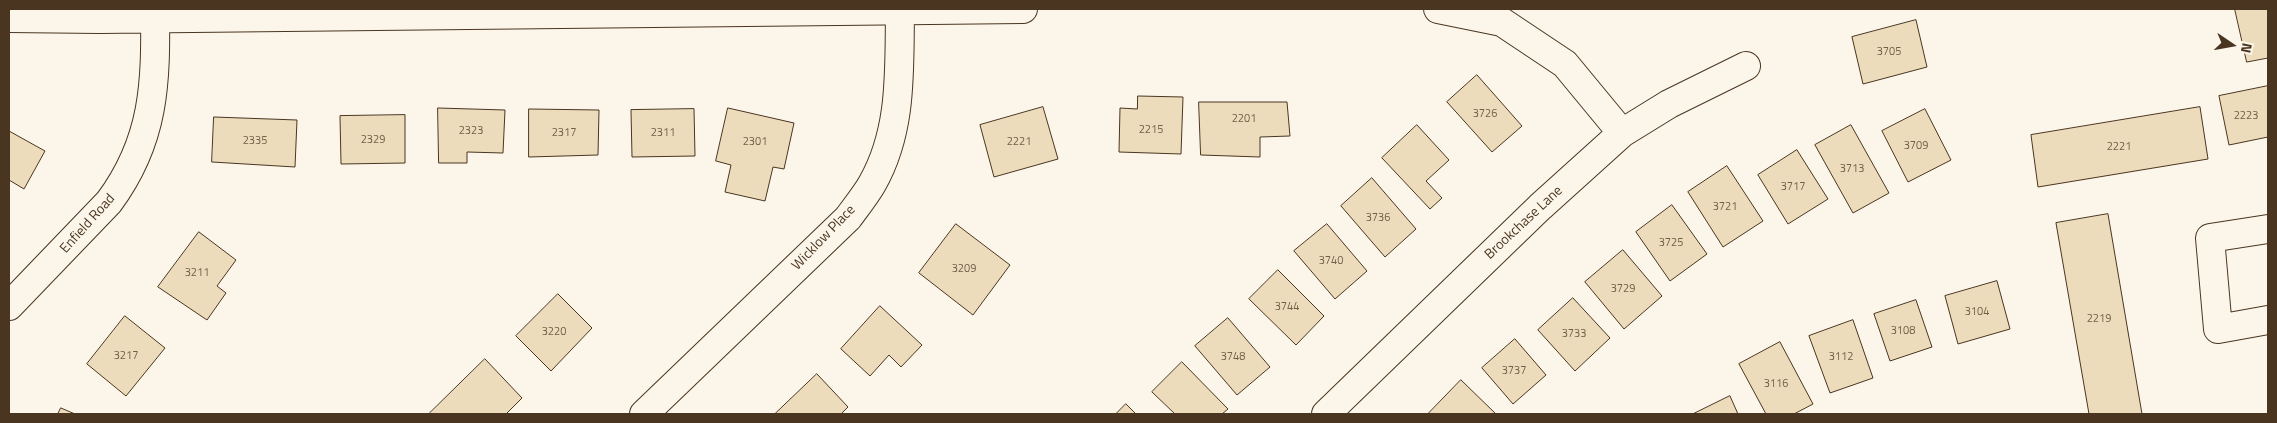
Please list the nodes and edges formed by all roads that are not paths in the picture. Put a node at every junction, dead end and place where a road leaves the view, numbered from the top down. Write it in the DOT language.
graph roads {
  1 [pos="1023,9"];
  2 [pos="1438,9"];
  3 [pos="900,10"];
  4 [pos="155,14"];
  5 [pos="9,18"];
  6 [pos="1746,66"];
  7 [pos="1622,133"];
  8 [pos="2268,229"];
  9 [pos="9,306"];
  10 [pos="2268,320"];
  11 [pos="644,414"];
  12 [pos="1326,414"];
  1 -- 3 [label="street"];
  2 -- 7 [label="street"];
  3 -- 4 [label="street"];
  3 -- 11 [label="street, Wicklow Place"];
  4 -- 5 [label="street"];
  4 -- 9 [label="street, Enfield Road"];
  6 -- 7 [label="street, Brookchase Lane"];
  7 -- 12 [label="street, Brookchase Lane"];
  8 -- 10 [label="street"];
}
